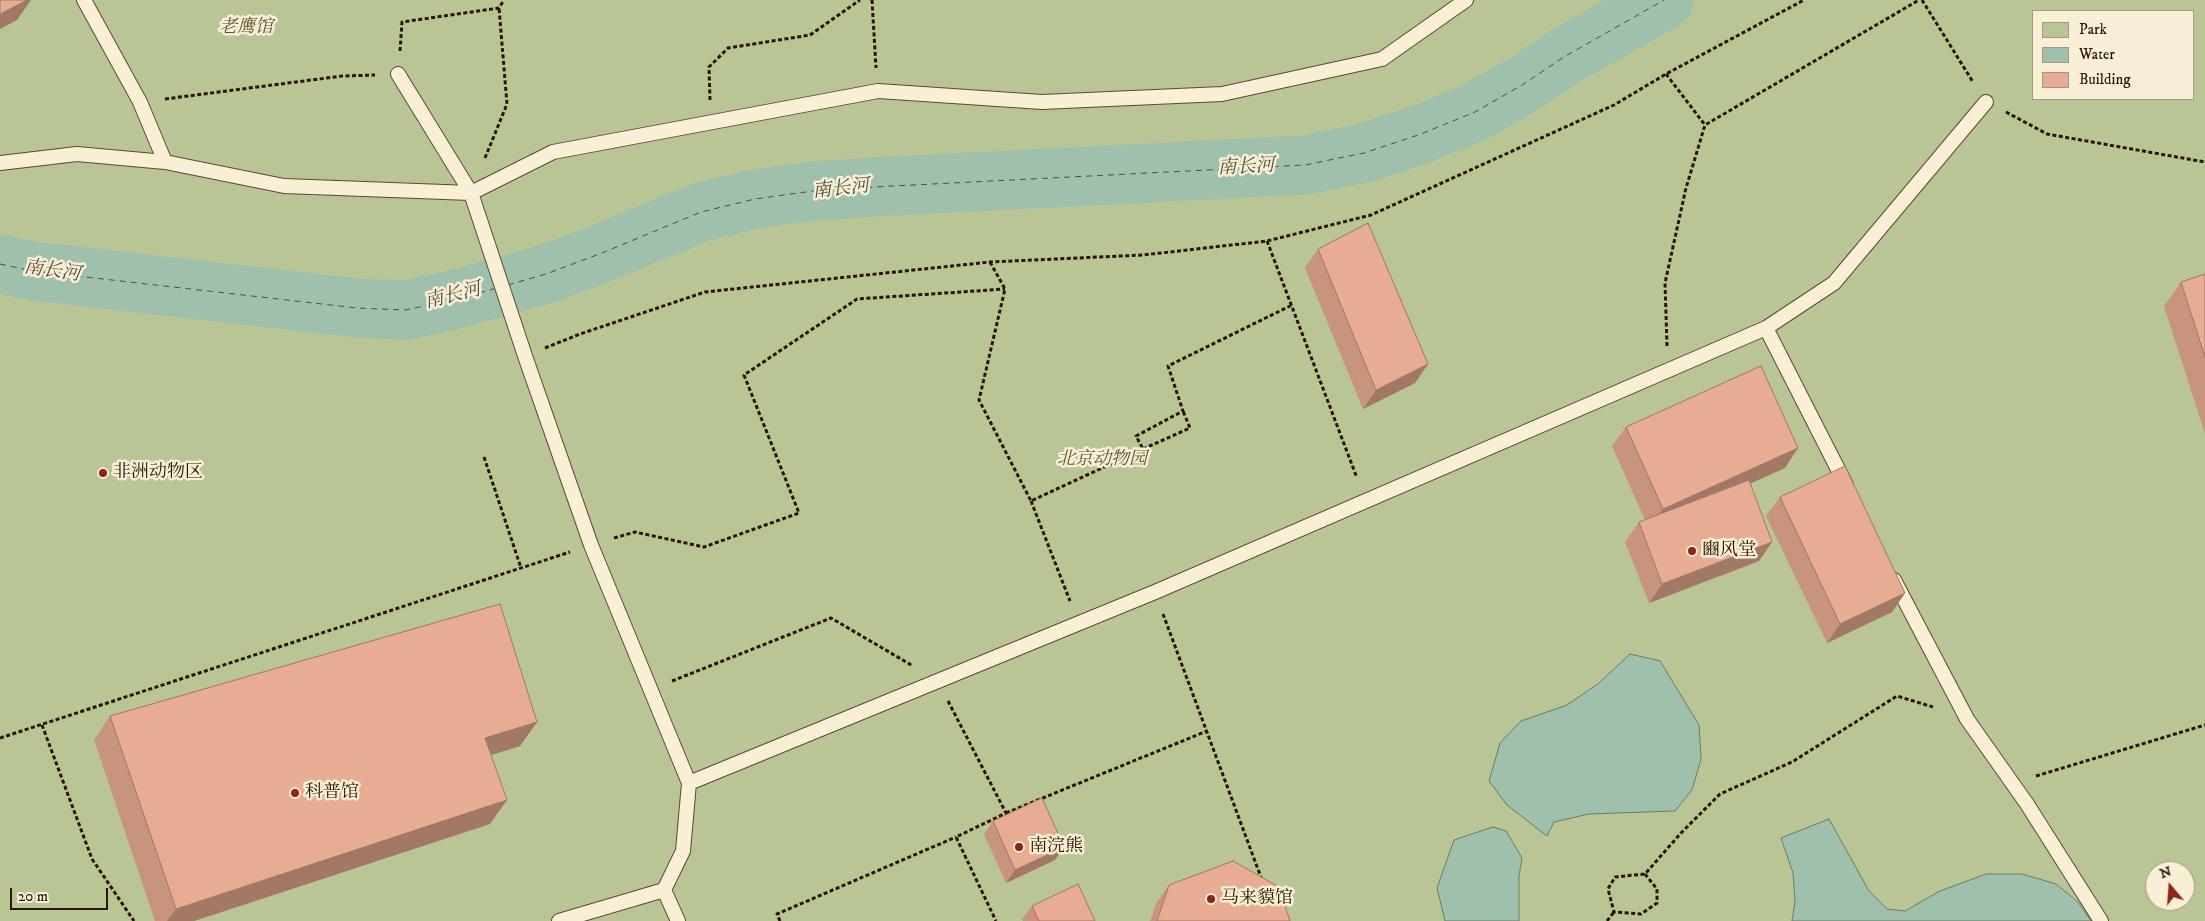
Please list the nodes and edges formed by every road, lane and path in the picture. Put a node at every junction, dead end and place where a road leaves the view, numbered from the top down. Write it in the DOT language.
graph roads {
  1 [pos="84,0"];
  2 [pos="504,0"];
  3 [pos="860,0"];
  4 [pos="872,0"];
  5 [pos="1466,0"];
  6 [pos="1804,0"];
  7 [pos="1921,0"];
  8 [pos="499,8"];
  9 [pos="398,74"];
  10 [pos="1666,74"];
  11 [pos="878,91"];
  12 [pos="140,102"];
  13 [pos="1986,102"];
  14 [pos="712,122"];
  15 [pos="1705,125"];
  16 [pos="165,162"];
  17 [pos="2205,162"];
  18 [pos="0,163"];
  19 [pos="471,193"];
  20 [pos="1267,241"];
  21 [pos="990,262"];
  22 [pos="1005,289"];
  23 [pos="1292,305"];
  24 [pos="1766,328"];
  25 [pos="525,356"];
  26 [pos="1668,370"];
  27 [pos="1183,411"];
  28 [pos="1143,449"];
  29 [pos="484,457"];
  30 [pos="1852,497"];
  31 [pos="1031,501"];
  32 [pos="1366,502"];
  33 [pos="591,544"];
  34 [pos="521,568"];
  35 [pos="1888,568"];
  36 [pos="1155,592"];
  37 [pos="1079,623"];
  38 [pos="938,680"];
  39 [pos="650,690"];
  40 [pos="1967,718"];
  41 [pos="42,725"];
  42 [pos="2205,725"];
  43 [pos="1207,731"];
  44 [pos="0,738"];
  45 [pos="688,783"];
  46 [pos="2012,783"];
  47 [pos="1006,813"];
  48 [pos="956,837"];
  49 [pos="1645,874"];
  50 [pos="1264,885"];
  51 [pos="664,890"];
  52 [pos="1614,912"];
  53 [pos="134,921"];
  54 [pos="560,921"];
  55 [pos="678,921"];
  56 [pos="780,921"];
  57 [pos="996,921"];
  58 [pos="1606,921"];
  59 [pos="2100,921"];
  1 -- 12 [label="lane"];
  2 -- 8 [label="path"];
  3 -- 14 [label="path"];
  4 -- 11 [label="path"];
  5 -- 11 [label="lane"];
  6 -- 10 [label="path"];
  7 -- 13 [label="path"];
  7 -- 15 [label="path"];
  8 -- 9 [label="path"];
  8 -- 19 [label="path"];
  9 -- 12 [label="path"];
  9 -- 19 [label="lane"];
  10 -- 15 [label="path"];
  10 -- 20 [label="path"];
  11 -- 14 [label="lane"];
  12 -- 16 [label="lane"];
  13 -- 17 [label="path"];
  13 -- 24 [label="lane"];
  14 -- 19 [label="lane"];
  15 -- 26 [label="path"];
  16 -- 18 [label="lane"];
  16 -- 19 [label="lane"];
  19 -- 25 [label="lane"];
  20 -- 21 [label="path"];
  20 -- 23 [label="path"];
  21 -- 22 [label="path"];
  21 -- 25 [label="path"];
  22 -- 31 [label="path"];
  22 -- 33 [label="path"];
  23 -- 27 [label="path"];
  23 -- 32 [label="path"];
  24 -- 26 [label="lane"];
  24 -- 30 [label="lane"];
  25 -- 33 [label="lane"];
  26 -- 32 [label="lane"];
  27 -- 28 [label="path"];
  27 -- 28 [label="path"];
  28 -- 31 [label="path"];
  29 -- 34 [label="path"];
  31 -- 37 [label="path"];
  32 -- 36 [label="lane"];
  33 -- 34 [label="path"];
  33 -- 39 [label="lane"];
  34 -- 41 [label="path"];
  35 -- 40 [label="lane"];
  36 -- 37 [label="lane"];
  36 -- 43 [label="path"];
  37 -- 38 [label="lane"];
  38 -- 39 [label="path"];
  38 -- 45 [label="lane"];
  38 -- 47 [label="path"];
  39 -- 45 [label="lane"];
  40 -- 46 [label="lane"];
  40 -- 49 [label="path"];
  41 -- 44 [label="path"];
  41 -- 53 [label="path"];
  42 -- 46 [label="path"];
  43 -- 47 [label="path"];
  43 -- 50 [label="path"];
  45 -- 51 [label="lane"];
  46 -- 59 [label="lane"];
  47 -- 48 [label="path"];
  48 -- 56 [label="path"];
  48 -- 57 [label="path"];
  49 -- 52 [label="path"];
  49 -- 52 [label="path"];
  51 -- 54 [label="lane"];
  51 -- 55 [label="lane"];
  52 -- 58 [label="path"];
}
